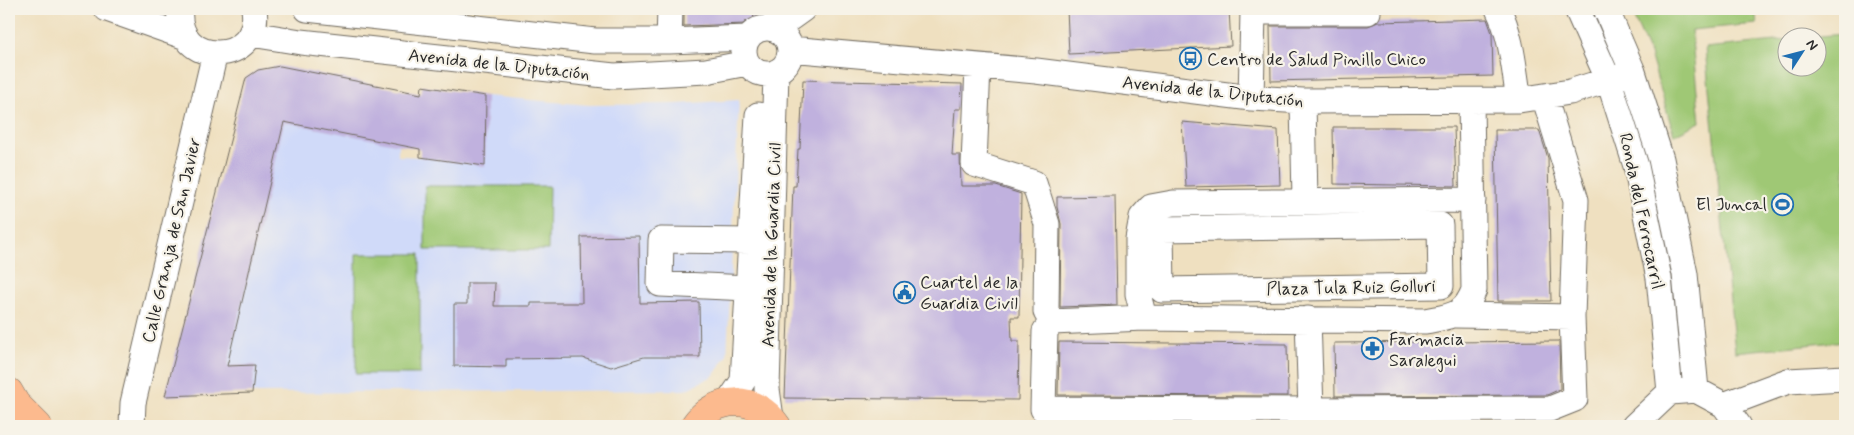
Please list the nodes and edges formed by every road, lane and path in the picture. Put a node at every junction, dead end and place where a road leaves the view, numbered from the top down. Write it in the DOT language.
graph roads {
  1 [pos="107,9"];
  2 [pos="180,9"];
  3 [pos="254,9"];
  4 [pos="307,9"];
  5 [pos="670,9"];
  6 [pos="803,9"];
  7 [pos="1368,9"];
  8 [pos="1498,9"];
  9 [pos="1577,9"];
  10 [pos="1606,9"];
  11 [pos="1253,10"];
  12 [pos="388,13"];
  13 [pos="760,26"];
  14 [pos="251,34"];
  15 [pos="186,37"];
  16 [pos="669,42"];
  17 [pos="790,49"];
  18 [pos="215,53"];
  19 [pos="978,66"];
  20 [pos="761,69"];
  21 [pos="1633,72"];
  22 [pos="1609,81"];
  23 [pos="1544,96"];
  24 [pos="1251,98"];
  25 [pos="1519,100"];
  26 [pos="1303,101"];
  27 [pos="1471,101"];
  28 [pos="1306,200"];
  29 [pos="1472,200"];
  30 [pos="1161,229"];
  31 [pos="751,241"];
  32 [pos="748,288"];
  33 [pos="1455,315"];
  34 [pos="1572,317"];
  35 [pos="1144,318"];
  36 [pos="1308,319"];
  37 [pos="1052,322"];
  38 [pos="1845,378"];
  39 [pos="1696,390"];
  40 [pos="9,392"];
  41 [pos="1670,392"];
  42 [pos="728,403"];
  43 [pos="1724,405"];
  44 [pos="1311,410"];
  45 [pos="774,422"];
  46 [pos="38,426"];
  47 [pos="132,426"];
  48 [pos="694,426"];
  49 [pos="1634,426"];
  50 [pos="1740,426"];
  1 -- 15 [label="street"];
  2 -- 15 [label="street"];
  3 -- 14 [label="street"];
  4 -- 12 [label="street, Avenida de la Diputación"];
  5 -- 16 [label="street"];
  6 -- 13 [label="street"];
  7 -- 11 [label="street"];
  8 -- 25 [label="street"];
  9 -- 22 [label="street, Ronda del Ferrocarril"];
  10 -- 21 [label="street, Ronda del Ferrocarril"];
  11 -- 24 [label="street"];
  12 -- 16 [label="street, Avenida de la Diputación"];
  13 -- 16 [label="street, Avenida de la Diputación"];
  13 -- 17 [label="street"];
  13 -- 20 [label="street"];
  14 -- 18 [label="street"];
  14 -- 20 [label="street, Avenida de la Diputación"];
  15 -- 18 [label="street"];
  17 -- 19 [label="street, Avenida de la Diputación"];
  17 -- 20 [label="street"];
  18 -- 47 [label="street, Calle Granja de San Javier"];
  19 -- 24 [label="street, Avenida de la Diputación"];
  19 -- 37 [label="street"];
  20 -- 31 [label="street"];
  20 -- 45 [label="street, Avenida de la Guardia Civil"];
  21 -- 22 [label="street, Avenida de la Diputación"];
  21 -- 39 [label="street, Ronda del Ferrocarril"];
  22 -- 23 [label="street, Avenida de la Diputación"];
  22 -- 41 [label="street, Ronda del Ferrocarril"];
  23 -- 25 [label="street, Avenida de la Diputación"];
  23 -- 34 [label="street"];
  24 -- 26 [label="street, Avenida de la Diputación"];
  25 -- 27 [label="street, Avenida de la Diputación"];
  26 -- 27 [label="street, Avenida de la Diputación"];
  26 -- 28 [label="street"];
  27 -- 29 [label="street"];
  28 -- 29 [label="street"];
  28 -- 35 [label="street"];
  29 -- 33 [label="street"];
  30 -- 30 [label="street, Plaza Tula Ruiz Golluri"];
  31 -- 32 [label="street"];
  31 -- 32 [label="street"];
  32 -- 42 [label="street"];
  33 -- 34 [label="street"];
  33 -- 36 [label="street"];
  34 -- 44 [label="street"];
  35 -- 36 [label="street"];
  35 -- 37 [label="street"];
  36 -- 44 [label="street"];
  37 -- 44 [label="street"];
  38 -- 43 [label="street"];
  39 -- 41 [label="street"];
  39 -- 43 [label="street"];
  40 -- 46 [label="main road"];
  41 -- 49 [label="street"];
  42 -- 45 [label="main road"];
  42 -- 48 [label="main road"];
  43 -- 50 [label="street"];
}
